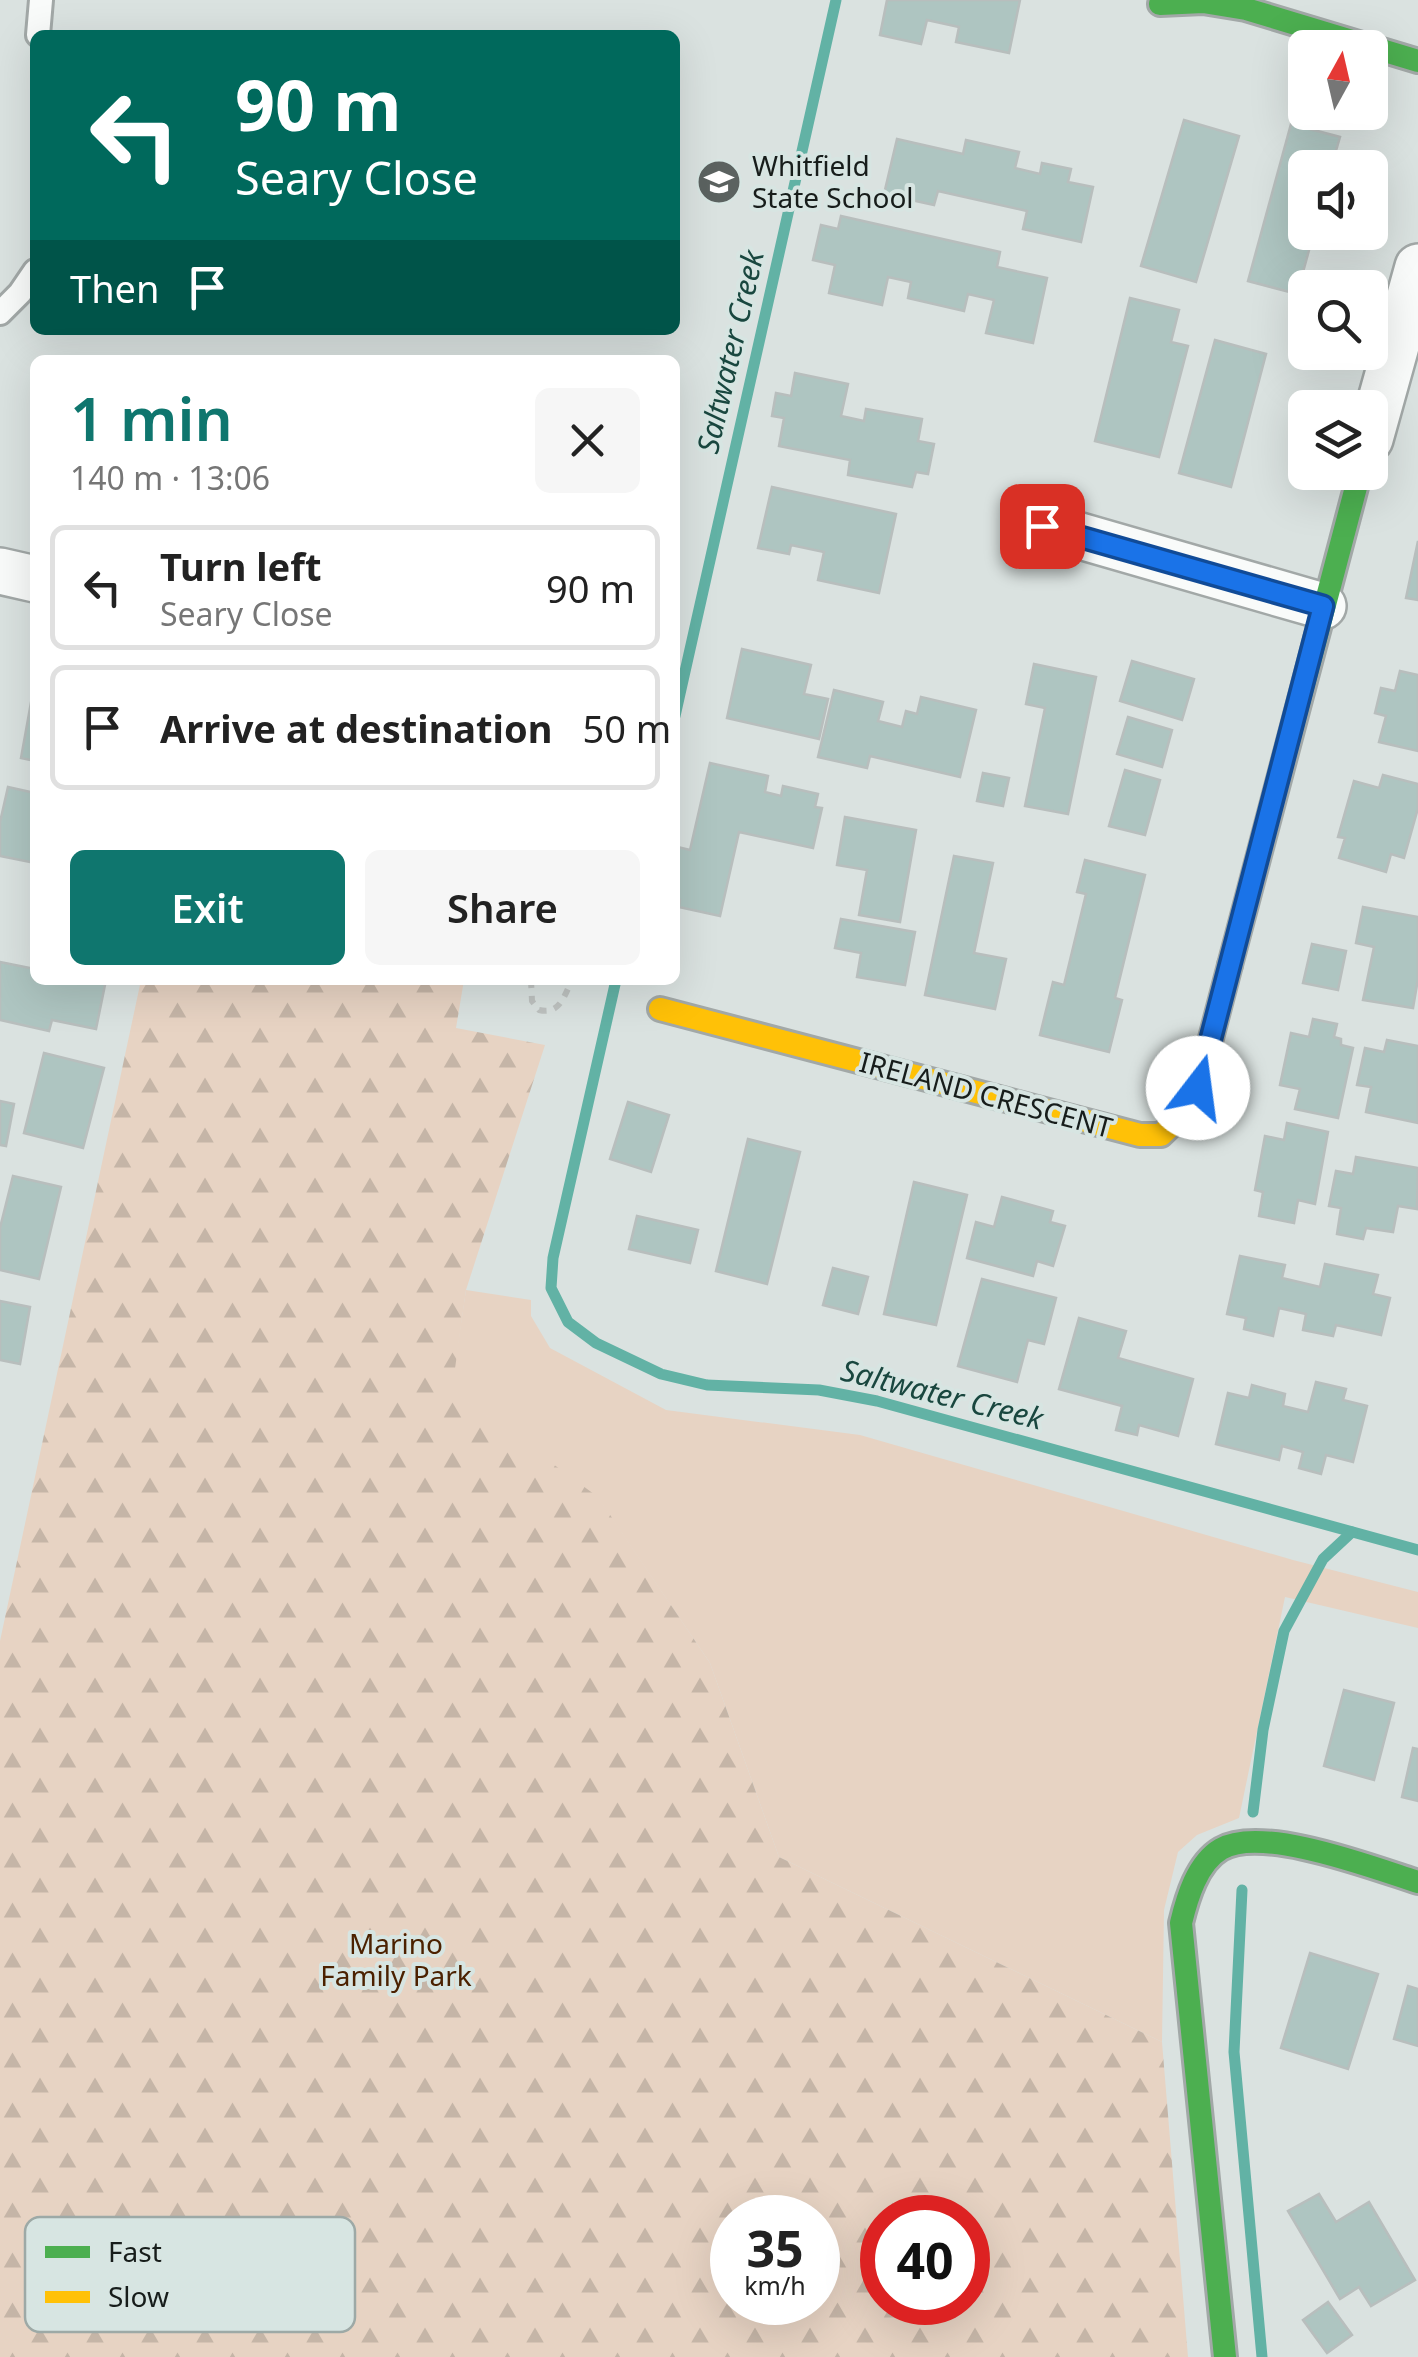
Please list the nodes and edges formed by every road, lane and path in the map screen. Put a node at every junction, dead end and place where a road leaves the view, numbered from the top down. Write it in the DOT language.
graph roads {
  1 [pos="41,0"];
  2 [pos="1160,4"];
  3 [pos="38,30"];
  4 [pos="1418,61"];
  5 [pos="1418,267"];
  6 [pos="30,278"];
  7 [pos="0,313"];
  8 [pos="1383,390"];
  9 [pos="1355,490"];
  10 [pos="1042,526"];
  11 [pos="0,571"];
  12 [pos="30,578"];
  13 [pos="1323,606"];
  14 [pos="531,985"];
  15 [pos="570,985"];
  16 [pos="660,1009"];
  17 [pos="1418,1882"];
  18 [pos="1224,2357"];
  1 -- 3 [label="lane"];
  2 -- 4 [label="street"];
  5 -- 8 [label="street"];
  6 -- 7 [label="lane"];
  9 -- 13 [label="street, IRELAND CRESCENT"];
  10 -- 13 [label="street"];
  11 -- 12 [label="street"];
  13 -- 16 [label="street, IRELAND CRESCENT"];
  14 -- 15 [label="path"];
  17 -- 18 [label="street"];
}
